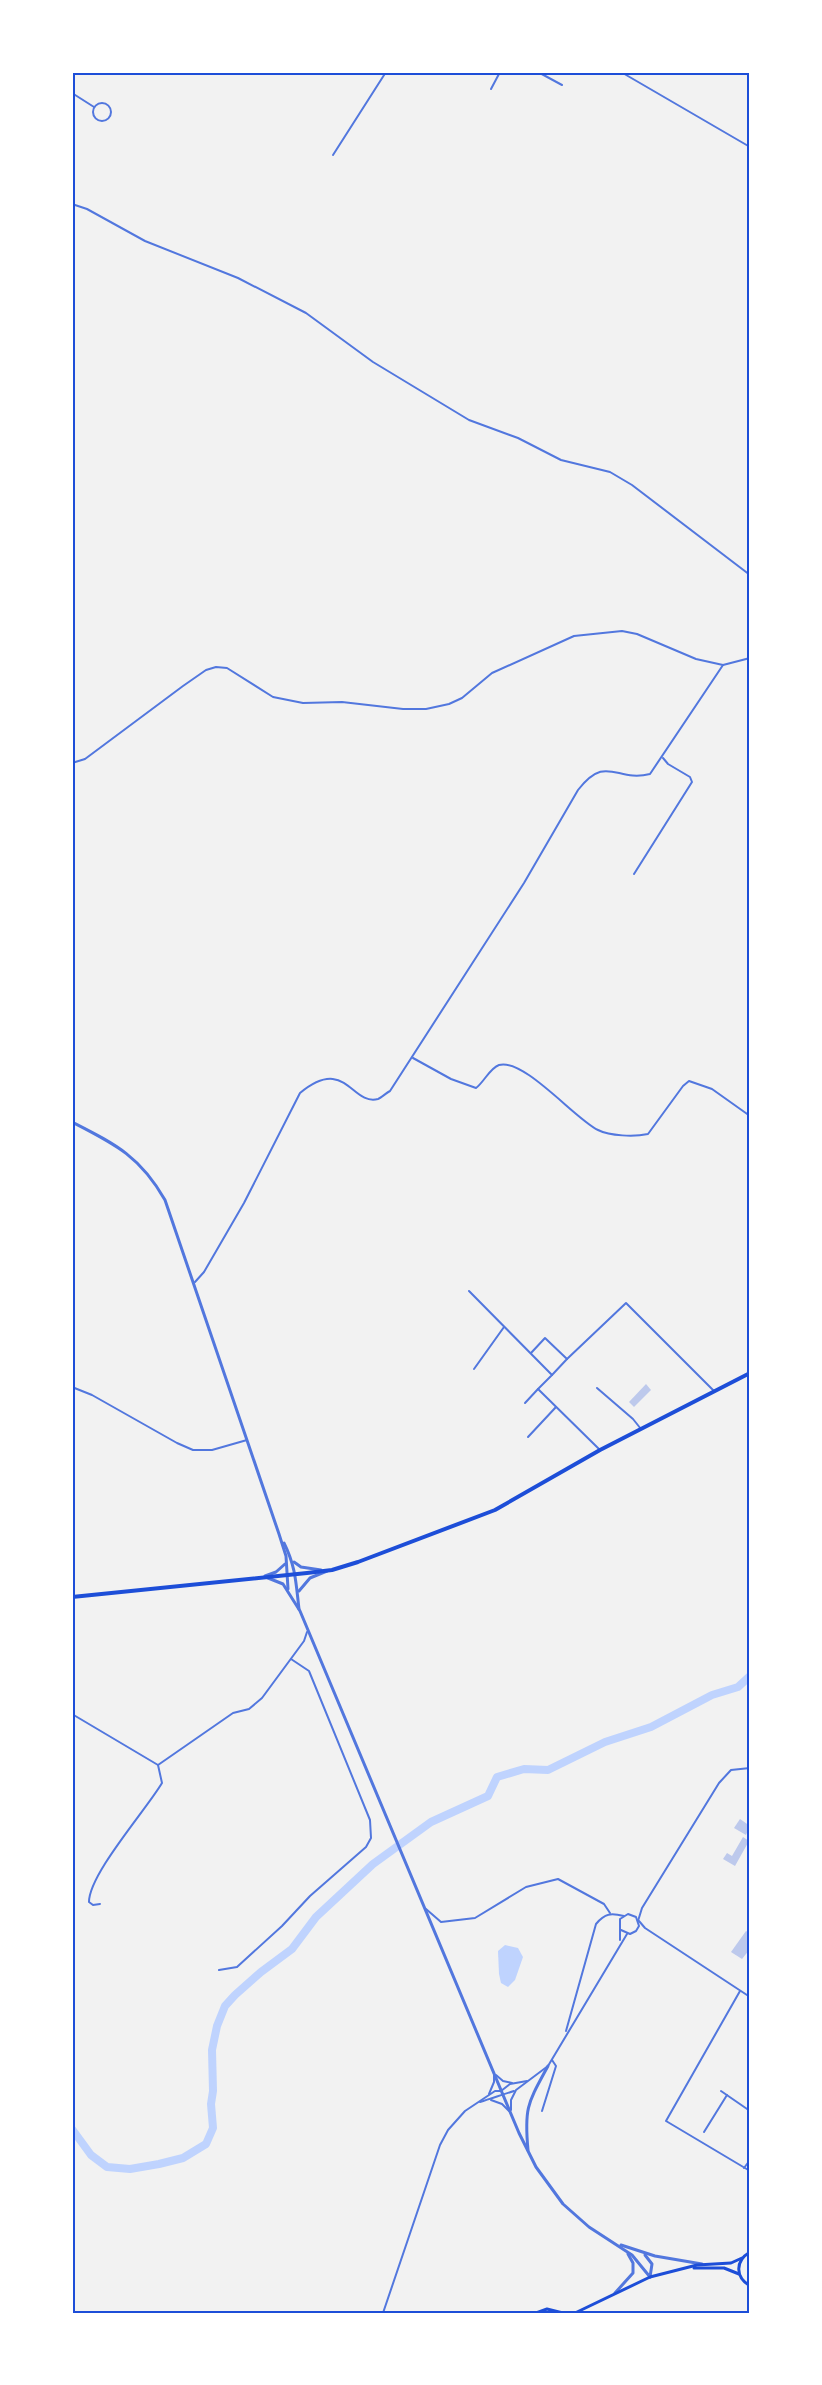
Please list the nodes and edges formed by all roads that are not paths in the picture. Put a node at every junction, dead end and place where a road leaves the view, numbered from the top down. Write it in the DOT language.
graph roads {
  1 [pos="386,72"];
  2 [pos="500,72"];
  3 [pos="538,72"];
  4 [pos="621,72"];
  5 [pos="562,86"];
  6 [pos="491,89"];
  7 [pos="72,93"];
  8 [pos="94,108"];
  9 [pos="750,147"];
  10 [pos="333,155"];
  11 [pos="72,204"];
  12 [pos="750,575"];
  13 [pos="750,658"];
  14 [pos="723,665"];
  15 [pos="663,758"];
  16 [pos="72,764"];
  17 [pos="634,874"];
  18 [pos="413,1058"];
  19 [pos="750,1116"];
  20 [pos="72,1122"];
  21 [pos="195,1282"];
  22 [pos="469,1292"];
  23 [pos="504,1327"];
  24 [pos="531,1353"];
  25 [pos="567,1359"];
  26 [pos="474,1369"];
  27 [pos="750,1373"];
  28 [pos="552,1375"];
  29 [pos="72,1387"];
  30 [pos="597,1388"];
  31 [pos="538,1389"];
  32 [pos="714,1391"];
  33 [pos="525,1403"];
  34 [pos="556,1407"];
  35 [pos="641,1429"];
  36 [pos="528,1437"];
  37 [pos="247,1440"];
  38 [pos="600,1450"];
  39 [pos="279,1534"];
  40 [pos="292,1560"];
  41 [pos="286,1563"];
  42 [pos="332,1570"];
  43 [pos="295,1574"];
  44 [pos="287,1575"];
  45 [pos="264,1577"];
  46 [pos="289,1591"];
  47 [pos="299,1591"];
  48 [pos="72,1598"];
  49 [pos="300,1611"];
  50 [pos="308,1632"];
  51 [pos="291,1659"];
  52 [pos="72,1714"];
  53 [pos="158,1765"];
  54 [pos="750,1768"];
  55 [pos="100,1904"];
  56 [pos="424,1906"];
  57 [pos="640,1912"];
  58 [pos="610,1913"];
  59 [pos="615,1914"];
  60 [pos="624,1916"];
  61 [pos="635,1916"];
  62 [pos="620,1919"];
  63 [pos="639,1921"];
  64 [pos="639,1926"];
  65 [pos="645,1928"];
  66 [pos="621,1930"];
  67 [pos="627,1934"];
  68 [pos="620,1942"];
  69 [pos="219,1970"];
  70 [pos="740,1991"];
  71 [pos="750,1997"];
  72 [pos="566,2034"];
  73 [pos="552,2060"];
  74 [pos="548,2066"];
  75 [pos="494,2073"];
  76 [pos="526,2082"];
  77 [pos="515,2084"];
  78 [pos="516,2090"];
  79 [pos="721,2091"];
  80 [pos="502,2092"];
  81 [pos="489,2094"];
  82 [pos="727,2095"];
  83 [pos="490,2100"];
  84 [pos="479,2103"];
  85 [pos="542,2111"];
  86 [pos="750,2111"];
  87 [pos="511,2113"];
  88 [pos="704,2132"];
  89 [pos="528,2152"];
  90 [pos="750,2160"];
  91 [pos="744,2168"];
  92 [pos="750,2171"];
  93 [pos="616,2243"];
  94 [pos="625,2250"];
  95 [pos="638,2251"];
  96 [pos="750,2252"];
  97 [pos="742,2258"];
  98 [pos="704,2264"];
  99 [pos="684,2268"];
  100 [pos="739,2274"];
  101 [pos="650,2277"];
  102 [pos="750,2286"];
  103 [pos="615,2294"];
  104 [pos="383,2313"];
  105 [pos="536,2313"];
  106 [pos="563,2313"];
  107 [pos="575,2313"];
  1 -- 10 [label="street"];
  2 -- 6 [label="street"];
  3 -- 5 [label="street"];
  4 -- 9 [label="street"];
  7 -- 8 [label="street"];
  8 -- 8 [label="street"];
  11 -- 12 [label="street"];
  13 -- 14 [label="street"];
  14 -- 15 [label="street"];
  14 -- 16 [label="street"];
  15 -- 17 [label="street"];
  15 -- 18 [label="street"];
  18 -- 19 [label="street"];
  18 -- 21 [label="street"];
  20 -- 21 [label="street"];
  21 -- 37 [label="street"];
  22 -- 23 [label="street"];
  23 -- 24 [label="street"];
  23 -- 26 [label="street"];
  24 -- 25 [label="street"];
  24 -- 28 [label="street"];
  25 -- 28 [label="street"];
  25 -- 32 [label="street"];
  27 -- 32 [label="main road"];
  28 -- 31 [label="street"];
  29 -- 37 [label="street"];
  30 -- 35 [label="street"];
  31 -- 33 [label="street"];
  31 -- 34 [label="street"];
  32 -- 35 [label="main road"];
  34 -- 36 [label="street"];
  34 -- 38 [label="street"];
  35 -- 38 [label="main road"];
  37 -- 39 [label="street"];
  38 -- 42 [label="main road"];
  39 -- 40 [label="street"];
  39 -- 41 [label="street"];
  40 -- 42 [label="street"];
  40 -- 43 [label="street"];
  41 -- 44 [label="street"];
  41 -- 45 [label="street"];
  42 -- 43 [label="main road"];
  42 -- 47 [label="street"];
  43 -- 44 [label="main road"];
  43 -- 47 [label="street"];
  44 -- 45 [label="main road"];
  44 -- 46 [label="street"];
  45 -- 46 [label="street"];
  45 -- 48 [label="main road"];
  46 -- 49 [label="street"];
  47 -- 49 [label="street"];
  49 -- 50 [label="street"];
  50 -- 51 [label="street"];
  50 -- 56 [label="street"];
  51 -- 53 [label="street"];
  51 -- 69 [label="street"];
  52 -- 53 [label="street"];
  53 -- 55 [label="street"];
  54 -- 57 [label="street"];
  56 -- 58 [label="street"];
  56 -- 75 [label="street"];
  57 -- 61 [label="street"];
  57 -- 63 [label="street"];
  58 -- 59 [label="street"];
  58 -- 72 [label="street"];
  59 -- 60 [label="street"];
  59 -- 62 [label="street"];
  60 -- 61 [label="street"];
  60 -- 62 [label="street"];
  61 -- 63 [label="street"];
  62 -- 66 [label="street"];
  63 -- 64 [label="street"];
  63 -- 65 [label="street"];
  64 -- 65 [label="street"];
  64 -- 67 [label="street"];
  65 -- 70 [label="street"];
  66 -- 67 [label="street"];
  66 -- 68 [label="street"];
  67 -- 68 [label="street"];
  68 -- 72 [label="street"];
  70 -- 71 [label="street"];
  70 -- 91 [label="street"];
  72 -- 73 [label="street"];
  73 -- 74 [label="street"];
  73 -- 85 [label="street"];
  74 -- 76 [label="street"];
  74 -- 89 [label="street"];
  75 -- 77 [label="street"];
  75 -- 80 [label="street"];
  75 -- 81 [label="street"];
  76 -- 77 [label="street"];
  76 -- 78 [label="street"];
  77 -- 80 [label="street"];
  78 -- 80 [label="street"];
  78 -- 87 [label="street"];
  79 -- 82 [label="street"];
  80 -- 81 [label="street"];
  80 -- 83 [label="street"];
  80 -- 87 [label="street"];
  81 -- 84 [label="street"];
  82 -- 86 [label="street"];
  82 -- 88 [label="street"];
  83 -- 84 [label="street"];
  83 -- 87 [label="street"];
  84 -- 104 [label="street"];
  87 -- 89 [label="street"];
  89 -- 93 [label="street"];
  90 -- 91 [label="street"];
  91 -- 92 [label="street"];
  93 -- 94 [label="street"];
  93 -- 95 [label="street"];
  94 -- 101 [label="street"];
  94 -- 103 [label="street"];
  95 -- 98 [label="street"];
  95 -- 101 [label="street"];
  96 -- 97 [label="main road"];
  97 -- 98 [label="main road"];
  97 -- 100 [label="main road"];
  98 -- 99 [label="main road"];
  99 -- 100 [label="main road"];
  99 -- 101 [label="main road"];
  100 -- 102 [label="main road"];
  101 -- 103 [label="main road"];
  103 -- 107 [label="main road"];
  105 -- 106 [label="main road"];
}
